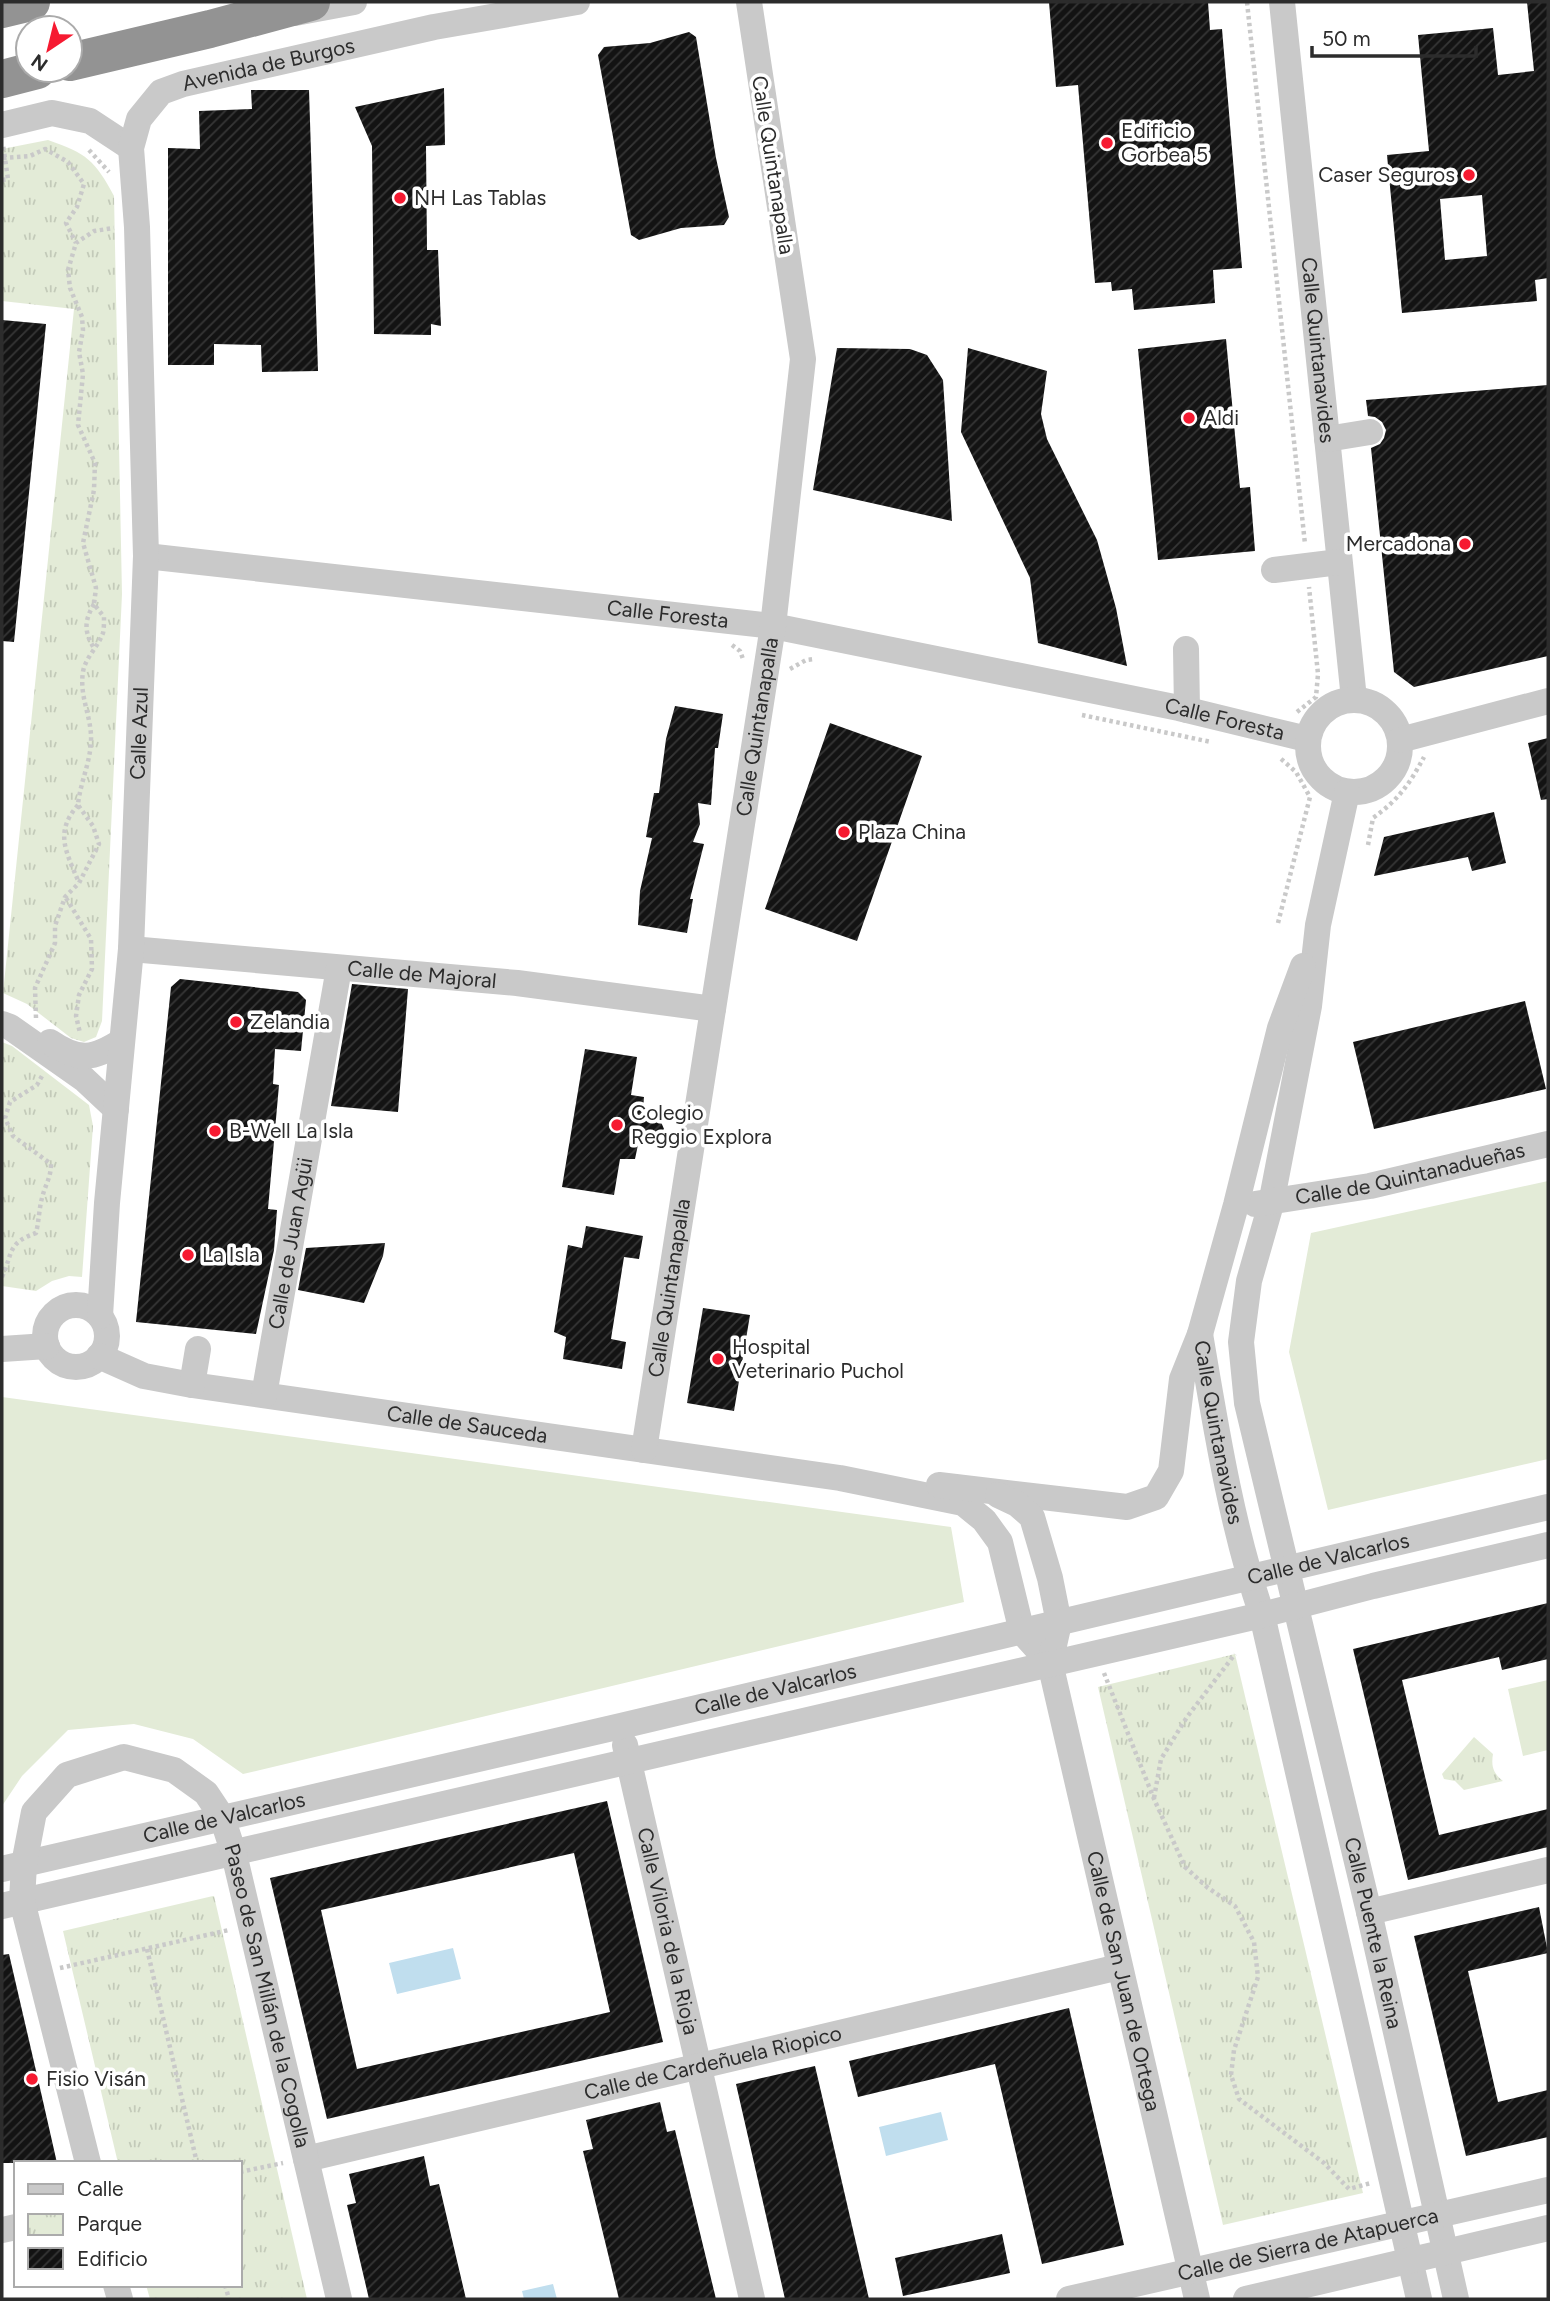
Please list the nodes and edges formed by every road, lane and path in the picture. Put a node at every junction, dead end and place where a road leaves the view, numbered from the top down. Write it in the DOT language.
graph roads {
  1 [pos="31,2"];
  2 [pos="311,2"];
  3 [pos="354,2"];
  4 [pos="577,2"];
  5 [pos="749,2"];
  6 [pos="1247,2"];
  7 [pos="1282,2"];
  8 [pos="2,9"];
  9 [pos="210,29"];
  10 [pos="84,59"];
  11 [pos="2,125"];
  12 [pos="3,140"];
  13 [pos="83,145"];
  14 [pos="131,148"];
  15 [pos="2,158"];
  16 [pos="2,180"];
  17 [pos="111,180"];
  18 [pos="119,227"];
  19 [pos="76,243"];
  20 [pos="1370,432"];
  21 [pos="1327,439"];
  22 [pos="146,556"];
  23 [pos="1339,562"];
  24 [pos="1307,566"];
  25 [pos="1274,570"];
  26 [pos="94,604"];
  27 [pos="773,626"];
  28 [pos="729,642"];
  29 [pos="94,648"];
  30 [pos="1186,649"];
  31 [pos="819,659"];
  32 [pos="746,665"];
  33 [pos="787,671"];
  34 [pos="1354,699"];
  35 [pos="1548,701"];
  36 [pos="1187,710"];
  37 [pos="1289,710"];
  38 [pos="1073,713"];
  39 [pos="1307,739"];
  40 [pos="1400,740"];
  41 [pos="1223,744"];
  42 [pos="1425,754"];
  43 [pos="1271,755"];
  44 [pos="1347,792"];
  45 [pos="78,805"];
  46 [pos="1368,845"];
  47 [pos="79,883"];
  48 [pos="65,897"];
  49 [pos="1278,923"];
  50 [pos="1318,925"];
  51 [pos="131,949"];
  52 [pos="339,968"];
  53 [pos="713,1009"];
  54 [pos="2,1012"];
  55 [pos="76,1016"];
  56 [pos="2,1024"];
  57 [pos="38,1040"];
  58 [pos="122,1041"];
  59 [pos="116,1109"];
  60 [pos="1548,1144"];
  61 [pos="1271,1204"];
  62 [pos="1236,1205"];
  63 [pos="2,1277"];
  64 [pos="100,1316"];
  65 [pos="1200,1334"];
  66 [pos="47,1346"];
  67 [pos="2,1349"];
  68 [pos="198,1349"];
  69 [pos="99,1356"];
  70 [pos="192,1385"];
  71 [pos="264,1395"];
  72 [pos="644,1450"];
  73 [pos="840,1478"];
  74 [pos="990,1491"];
  75 [pos="1548,1507"];
  76 [pos="1548,1545"];
  77 [pos="1286,1568"];
  78 [pos="1250,1578"];
  79 [pos="1296,1606"];
  80 [pos="1262,1615"];
  81 [pos="1059,1623"];
  82 [pos="1022,1632"];
  83 [pos="1235,1654"];
  84 [pos="1050,1664"];
  85 [pos="1104,1672"];
  86 [pos="621,1726"];
  87 [pos="628,1762"];
  88 [pos="1154,1799"];
  89 [pos="222,1817"];
  90 [pos="234,1854"];
  91 [pos="13,1867"];
  92 [pos="1548,1870"];
  93 [pos="12,1904"];
  94 [pos="1369,1912"];
  95 [pos="251,1925"];
  96 [pos="147,1949"];
  97 [pos="1119,1967"];
  98 [pos="40,1972"];
  99 [pos="699,2066"];
  100 [pos="306,2159"];
  101 [pos="87,2161"];
  102 [pos="197,2161"];
  103 [pos="242,2172"];
  104 [pos="1349,2189"];
  105 [pos="1548,2190"];
  106 [pos="1438,2216"];
  107 [pos="1403,2224"];
  108 [pos="1548,2228"];
  109 [pos="1446,2252"];
  110 [pos="1411,2260"];
  111 [pos="1189,2272"];
  112 [pos="339,2299"];
  113 [pos="751,2299"];
  114 [pos="1069,2299"];
  115 [pos="1197,2299"];
  116 [pos="1246,2299"];
  117 [pos="1419,2299"];
  118 [pos="1456,2299"];
  1 -- 8 [label="highway"];
  2 -- 9 [label="highway"];
  3 -- 9 [label="street"];
  4 -- 14 [label="street, Avenida de Burgos"];
  5 -- 27 [label="street, Calle Quintanapalla"];
  6 -- 24 [label="path"];
  7 -- 21 [label="street, Calle Quintanavides"];
  9 -- 10 [label="highway"];
  11 -- 14 [label="street"];
  12 -- 15 [label="path"];
  13 -- 17 [label="path"];
  14 -- 22 [label="street, Calle Azul"];
  15 -- 16 [label="path"];
  15 -- 19 [label="path"];
  18 -- 19 [label="path"];
  19 -- 26 [label="path"];
  20 -- 21 [label="street"];
  21 -- 23 [label="street, Calle Quintanavides"];
  22 -- 27 [label="street, Calle Foresta"];
  22 -- 51 [label="street, Calle Azul"];
  23 -- 24 [label="street"];
  23 -- 34 [label="street, Calle Quintanavides"];
  24 -- 25 [label="street"];
  24 -- 37 [label="path"];
  26 -- 29 [label="path"];
  26 -- 29 [label="path"];
  27 -- 36 [label="street, Calle Foresta"];
  27 -- 53 [label="street, Calle Quintanapalla"];
  28 -- 32 [label="path"];
  29 -- 45 [label="path"];
  30 -- 36 [label="street"];
  31 -- 33 [label="path"];
  34 -- 39 [label="street"];
  34 -- 40 [label="street"];
  35 -- 40 [label="street"];
  36 -- 39 [label="street, Calle Foresta"];
  38 -- 41 [label="path"];
  39 -- 44 [label="street"];
  40 -- 44 [label="street"];
  42 -- 46 [label="path"];
  43 -- 49 [label="path"];
  44 -- 50 [label="street, Calle Quintanavides"];
  45 -- 47 [label="path"];
  45 -- 47 [label="path"];
  47 -- 48 [label="path"];
  48 -- 55 [label="path"];
  48 -- 57 [label="path"];
  50 -- 61 [label="street, Calle Quintanavides"];
  50 -- 62 [label="street, Calle Quintanavides"];
  51 -- 52 [label="street, Calle de Majoral"];
  51 -- 58 [label="street, Calle Azul"];
  52 -- 53 [label="street, Calle de Majoral"];
  52 -- 71 [label="street, Calle de Juan Agüi"];
  53 -- 72 [label="street, Calle Quintanapalla"];
  54 -- 57 [label="street"];
  56 -- 57 [label="street"];
  57 -- 58 [label="street"];
  57 -- 59 [label="street"];
  57 -- 63 [label="path"];
  58 -- 59 [label="street, Calle Azul"];
  59 -- 64 [label="street, Calle Azul"];
  60 -- 61 [label="street, Calle de Quintanadueñas"];
  61 -- 62 [label="street"];
  61 -- 77 [label="street, Calle Quintanavides"];
  62 -- 65 [label="street, Calle Quintanavides"];
  64 -- 66 [label="street"];
  64 -- 69 [label="street"];
  65 -- 74 [label="street, Calle de Sauceda"];
  65 -- 78 [label="street, Calle Quintanavides"];
  66 -- 67 [label="street"];
  66 -- 69 [label="street"];
  68 -- 70 [label="street"];
  69 -- 70 [label="street, Calle de Sauceda"];
  70 -- 71 [label="street, Calle de Sauceda"];
  71 -- 72 [label="street, Calle de Sauceda"];
  72 -- 73 [label="street, Calle de Sauceda"];
  73 -- 74 [label="street, Calle de Sauceda"];
  73 -- 82 [label="street, Calle de Sauceda"];
  74 -- 81 [label="street, Calle de Sauceda"];
  75 -- 77 [label="street, Calle de Valcarlos"];
  76 -- 79 [label="street, Calle de Valcarlos"];
  77 -- 78 [label="street, Calle de Valcarlos"];
  77 -- 79 [label="street, Calle Puente la Reina"];
  78 -- 80 [label="street, Calle Puente la Reina"];
  78 -- 81 [label="street, Calle de Valcarlos"];
  79 -- 80 [label="street, Calle de Valcarlos"];
  79 -- 94 [label="street, Calle Puente la Reina"];
  80 -- 84 [label="street, Calle de Valcarlos"];
  80 -- 107 [label="street, Calle Puente la Reina"];
  81 -- 82 [label="street, Calle de Valcarlos"];
  81 -- 84 [label="street, Calle de San Juan de Ortega"];
  82 -- 84 [label="street, Calle de San Juan de Ortega"];
  82 -- 86 [label="street, Calle de Valcarlos"];
  83 -- 88 [label="path"];
  84 -- 87 [label="street, Calle de Valcarlos"];
  84 -- 97 [label="street, Calle de San Juan de Ortega"];
  85 -- 88 [label="path"];
  86 -- 87 [label="street, Calle Viloria de la Rioja"];
  86 -- 89 [label="street, Calle de Valcarlos"];
  87 -- 90 [label="street, Calle de Valcarlos"];
  87 -- 99 [label="street, Calle Viloria de la Rioja"];
  88 -- 104 [label="path"];
  89 -- 90 [label="street, Paseo de San Millán de la Cogolla"];
  89 -- 91 [label="street, Calle de Valcarlos"];
  89 -- 91 [label="street, Paseo de San Millán de la Cogolla"];
  90 -- 93 [label="street, Calle de Valcarlos"];
  90 -- 95 [label="street, Paseo de San Millán de la Cogolla"];
  91 -- 93 [label="street, Paseo de San Millán de la Cogolla"];
  92 -- 94 [label="street"];
  93 -- 98 [label="street, Paseo de San Millán de la Cogolla"];
  94 -- 106 [label="street, Calle Puente la Reina"];
  95 -- 96 [label="path"];
  95 -- 100 [label="street, Paseo de San Millán de la Cogolla"];
  96 -- 98 [label="path"];
  96 -- 102 [label="path"];
  97 -- 99 [label="street, Calle de Cardeñuela Riopico"];
  97 -- 111 [label="street, Calle de San Juan de Ortega"];
  98 -- 101 [label="street, Paseo de San Millán de la Cogolla"];
  99 -- 100 [label="street, Calle de Cardeñuela Riopico"];
  99 -- 113 [label="street, Calle Viloria de la Rioja"];
  100 -- 103 [label="path"];
  100 -- 112 [label="street, Paseo de San Millán de la Cogolla"];
  105 -- 106 [label="street, Calle de Sierra de Atapuerca"];
  106 -- 107 [label="street, Calle de Sierra de Atapuerca"];
  106 -- 109 [label="street, Calle Puente la Reina"];
  107 -- 110 [label="street, Calle Puente la Reina"];
  107 -- 111 [label="street, Calle de Sierra de Atapuerca"];
  108 -- 109 [label="street, Calle de Sierra de Atapuerca"];
  109 -- 110 [label="street, Calle de Sierra de Atapuerca"];
  109 -- 118 [label="street, Calle Puente la Reina"];
  110 -- 116 [label="street, Calle de Sierra de Atapuerca"];
  110 -- 117 [label="street, Calle Puente la Reina"];
  111 -- 114 [label="street, Calle de Sierra de Atapuerca"];
  111 -- 115 [label="street, Calle de San Juan de Ortega"];
}
